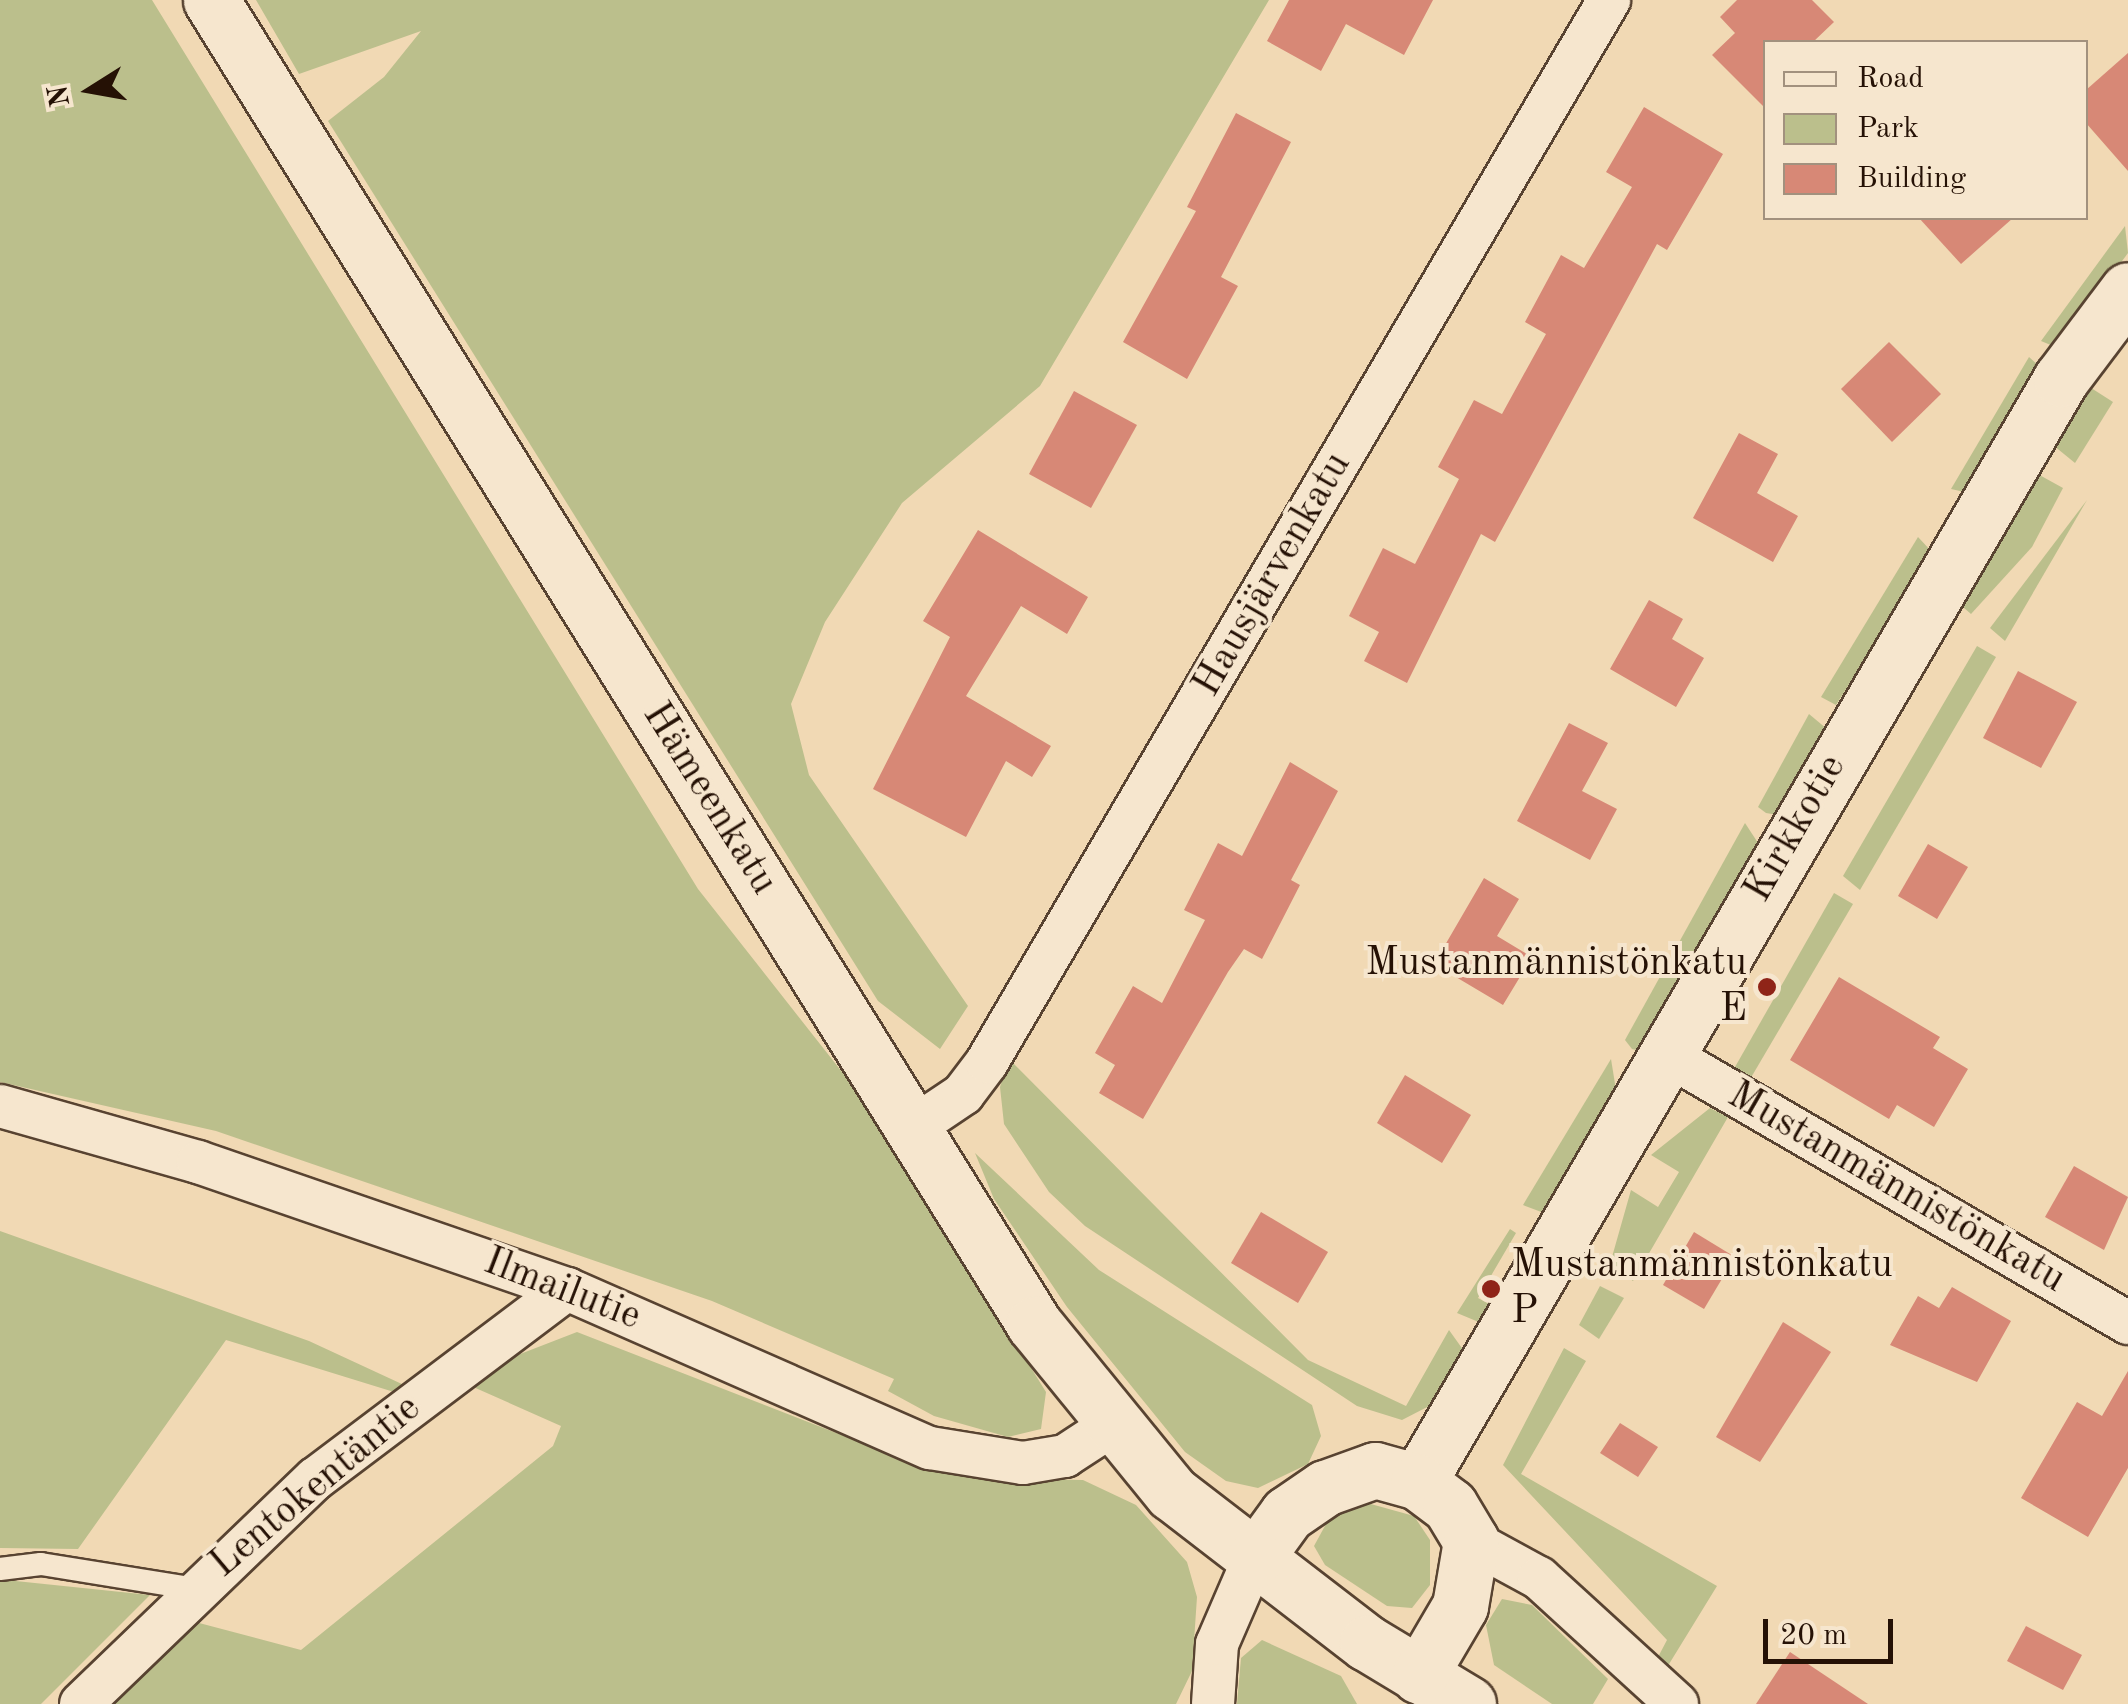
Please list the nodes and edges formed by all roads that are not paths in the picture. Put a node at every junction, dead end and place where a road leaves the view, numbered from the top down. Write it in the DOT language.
graph roads {
  1 [pos="211,0"];
  2 [pos="1608,0"];
  3 [pos="2128,290"];
  4 [pos="1664,1053"];
  5 [pos="0,1106"];
  6 [pos="912,1128"];
  7 [pos="567,1289"];
  8 [pos="2128,1323"];
  9 [pos="1110,1426"];
  10 [pos="1418,1482"];
  11 [pos="1471,1542"];
  12 [pos="1253,1561"];
  13 [pos="0,1569"];
  14 [pos="195,1589"];
  15 [pos="1410,1690"];
  16 [pos="81,1704"];
  17 [pos="1213,1704"];
  18 [pos="1468,1704"];
  19 [pos="1677,1704"];
  1 -- 6 [label="main road, Hämeenkatu"];
  2 -- 6 [label="street, Hausjärvenkatu"];
  3 -- 4 [label="main road, Kirkkotie"];
  4 -- 8 [label="street, Mustanmännistönkatu"];
  4 -- 10 [label="main road, Kirkkotie"];
  5 -- 7 [label="street, Ilmailutie"];
  6 -- 9 [label="main road, Hämeenkatu"];
  7 -- 9 [label="street, Ilmailutie"];
  7 -- 14 [label="street, Lentokentäntie"];
  9 -- 12 [label="main road, Hämeenkatu"];
  10 -- 11 [label="main road"];
  10 -- 12 [label="main road"];
  11 -- 15 [label="main road"];
  11 -- 19 [label="street"];
  12 -- 15 [label="main road, Hämeenkatu"];
  12 -- 17 [label="street"];
  13 -- 14 [label="lane"];
  14 -- 16 [label="street, Lentokentäntie"];
  15 -- 18 [label="main road, Hämeenkatu"];
}
